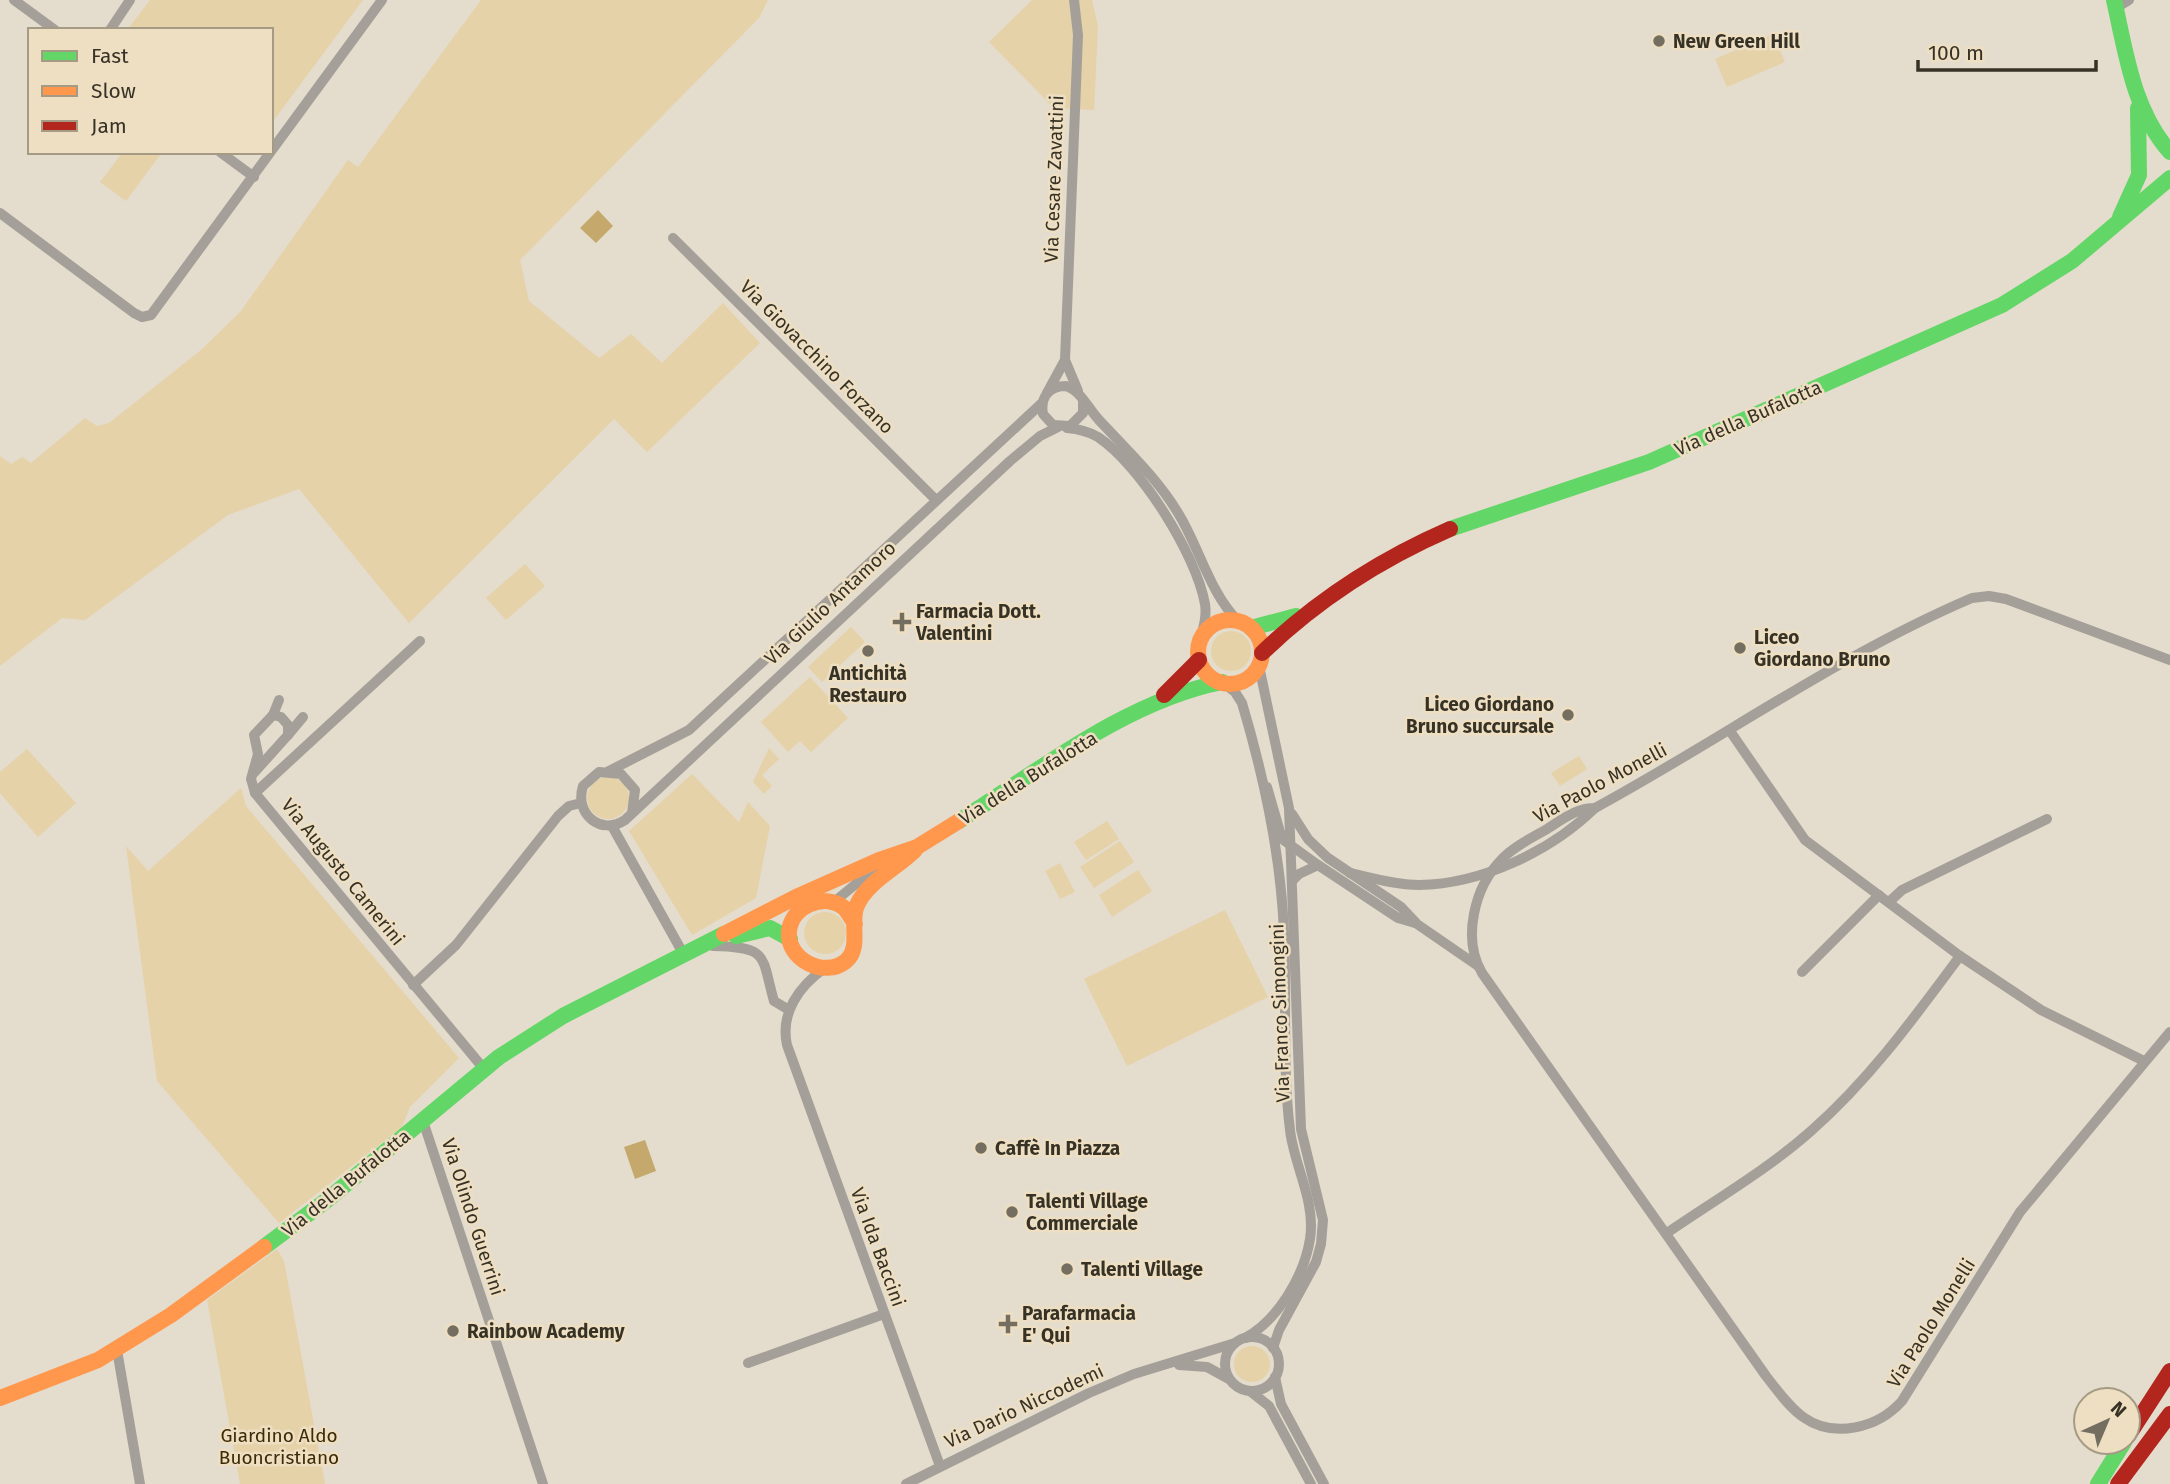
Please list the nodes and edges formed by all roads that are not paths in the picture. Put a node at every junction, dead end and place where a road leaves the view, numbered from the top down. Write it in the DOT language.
graph roads {
  1 [pos="14,0"];
  2 [pos="130,0"];
  3 [pos="382,0"];
  4 [pos="1074,0"];
  5 [pos="2120,3"];
  6 [pos="52,28"];
  7 [pos="111,28"];
  8 [pos="2137,91"];
  9 [pos="273,151"];
  10 [pos="2170,152"];
  11 [pos="223,154"];
  12 [pos="271,154"];
  13 [pos="254,177"];
  14 [pos="2170,178"];
  15 [pos="2170,196"];
  16 [pos="2137,207"];
  17 [pos="0,213"];
  18 [pos="2114,226"];
  19 [pos="673,238"];
  20 [pos="1065,360"];
  21 [pos="1081,397"];
  22 [pos="1044,398"];
  23 [pos="1061,427"];
  24 [pos="936,500"];
  25 [pos="1303,614"];
  26 [pos="1245,624"];
  27 [pos="420,641"];
  28 [pos="1200,641"];
  29 [pos="1261,659"];
  30 [pos="1199,660"];
  31 [pos="2170,660"];
  32 [pos="1222,682"];
  33 [pos="279,700"];
  34 [pos="1140,712"];
  35 [pos="273,715"];
  36 [pos="303,717"];
  37 [pos="1730,731"];
  38 [pos="288,735"];
  39 [pos="1278,751"];
  40 [pos="1256,759"];
  41 [pos="609,771"];
  42 [pos="252,775"];
  43 [pos="1260,775"];
  44 [pos="255,793"];
  45 [pos="581,803"];
  46 [pos="1289,808"];
  47 [pos="632,813"];
  48 [pos="2047,819"];
  49 [pos="612,826"];
  50 [pos="917,847"];
  51 [pos="1292,848"];
  52 [pos="894,855"];
  53 [pos="1318,865"];
  54 [pos="1350,873"];
  55 [pos="1491,873"];
  56 [pos="1293,880"];
  57 [pos="1879,895"];
  58 [pos="834,902"];
  59 [pos="1889,902"];
  60 [pos="802,907"];
  61 [pos="753,918"];
  62 [pos="856,924"];
  63 [pos="1417,924"];
  64 [pos="790,939"];
  65 [pos="713,946"];
  66 [pos="684,955"];
  67 [pos="1960,956"];
  68 [pos="1478,966"];
  69 [pos="825,968"];
  70 [pos="1802,972"];
  71 [pos="413,985"];
  72 [pos="789,1010"];
  73 [pos="2170,1032"];
  74 [pos="2144,1061"];
  75 [pos="484,1069"];
  76 [pos="423,1121"];
  77 [pos="1667,1233"];
  78 [pos="884,1314"];
  79 [pos="1240,1340"];
  80 [pos="1273,1348"];
  81 [pos="117,1350"];
  82 [pos="748,1363"];
  83 [pos="1159,1367"];
  84 [pos="2170,1371"];
  85 [pos="1276,1377"];
  86 [pos="1229,1379"];
  87 [pos="1250,1391"];
  88 [pos="0,1398"];
  89 [pos="2142,1414"];
  90 [pos="2170,1414"];
  91 [pos="2115,1456"];
  92 [pos="940,1466"];
  93 [pos="140,1484"];
  94 [pos="543,1484"];
  95 [pos="906,1484"];
  96 [pos="1311,1484"];
  97 [pos="1324,1484"];
  98 [pos="2098,1484"];
  99 [pos="2118,1484"];
  1 -- 6 [label="street"];
  2 -- 7 [label="street"];
  3 -- 9 [label="street"];
  4 -- 20 [label="street, Via Cesare Zavattini"];
  5 -- 8 [label="street"];
  8 -- 10 [label="street"];
  8 -- 18 [label="street"];
  11 -- 13 [label="street"];
  12 -- 13 [label="street"];
  13 -- 17 [label="street"];
  14 -- 16 [label="street, Via della Bufalotta"];
  15 -- 16 [label="street"];
  16 -- 18 [label="street, Via della Bufalotta"];
  18 -- 25 [label="street, Via della Bufalotta"];
  19 -- 24 [label="street, Via Giovacchino Forzano"];
  20 -- 21 [label="street, Via Cesare Zavattini"];
  20 -- 22 [label="street, Via Cesare Zavattini"];
  21 -- 22 [label="street"];
  21 -- 23 [label="street"];
  21 -- 26 [label="street, Via Cesare Zavattini"];
  22 -- 23 [label="street"];
  22 -- 24 [label="street, Via Giulio Antamoro"];
  23 -- 28 [label="street"];
  23 -- 47 [label="street, Via Giulio Antamoro"];
  24 -- 41 [label="street, Via Giulio Antamoro"];
  25 -- 26 [label="street, Via della Bufalotta"];
  25 -- 29 [label="street, Via della Bufalotta"];
  26 -- 28 [label="street"];
  26 -- 29 [label="street"];
  27 -- 44 [label="street, Via Augusto Camerini"];
  28 -- 30 [label="street"];
  29 -- 32 [label="street"];
  29 -- 39 [label="street, Via Franco Simongini"];
  30 -- 32 [label="street"];
  30 -- 34 [label="street, Via della Bufalotta"];
  31 -- 37 [label="street, Via Paolo Monelli"];
  32 -- 34 [label="street, Via della Bufalotta"];
  32 -- 40 [label="street, Via Franco Simongini"];
  33 -- 35 [label="street"];
  34 -- 50 [label="street, Via della Bufalotta"];
  35 -- 38 [label="street"];
  35 -- 42 [label="street"];
  36 -- 38 [label="street"];
  37 -- 55 [label="street, Via Paolo Monelli"];
  37 -- 57 [label="street"];
  38 -- 42 [label="street"];
  39 -- 40 [label="street"];
  39 -- 46 [label="street, Via Franco Simongini"];
  40 -- 43 [label="street, Via Franco Simongini"];
  41 -- 45 [label="street, Via Giulio Antamoro"];
  41 -- 47 [label="street"];
  42 -- 44 [label="street"];
  43 -- 51 [label="street"];
  43 -- 79 [label="street, Via Franco Simongini"];
  44 -- 71 [label="street, Via Augusto Camerini"];
  45 -- 49 [label="street"];
  45 -- 71 [label="street"];
  46 -- 51 [label="street, Via Franco Simongini"];
  46 -- 54 [label="street"];
  47 -- 49 [label="street, Via Giulio Antamoro"];
  48 -- 59 [label="street"];
  49 -- 66 [label="street"];
  50 -- 52 [label="street, Via della Bufalotta"];
  50 -- 62 [label="street, Via della Bufalotta"];
  51 -- 53 [label="street"];
  51 -- 56 [label="street, Via Franco Simongini"];
  52 -- 58 [label="street, Via della Bufalotta"];
  52 -- 61 [label="street, Via della Bufalotta"];
  53 -- 56 [label="street"];
  53 -- 63 [label="street"];
  54 -- 55 [label="street"];
  54 -- 63 [label="street"];
  55 -- 68 [label="street, Via Paolo Monelli"];
  56 -- 80 [label="street, Via Franco Simongini"];
  57 -- 59 [label="street"];
  57 -- 70 [label="street"];
  58 -- 60 [label="street, Via della Bufalotta"];
  58 -- 62 [label="street"];
  59 -- 67 [label="street"];
  60 -- 61 [label="street, Via della Bufalotta"];
  60 -- 64 [label="street"];
  61 -- 66 [label="street, Via della Bufalotta"];
  62 -- 69 [label="street, Via della Bufalotta"];
  63 -- 68 [label="street"];
  64 -- 65 [label="street, Via della Bufalotta"];
  64 -- 69 [label="street"];
  65 -- 66 [label="street, Via della Bufalotta"];
  65 -- 72 [label="street"];
  66 -- 75 [label="street, Via della Bufalotta"];
  67 -- 74 [label="street"];
  67 -- 77 [label="street"];
  68 -- 77 [label="street, Via Paolo Monelli"];
  69 -- 72 [label="street"];
  71 -- 75 [label="street, Via Augusto Camerini"];
  72 -- 78 [label="street, Via Ida Baccini"];
  73 -- 74 [label="street, Via Paolo Monelli"];
  74 -- 77 [label="street, Via Paolo Monelli"];
  75 -- 76 [label="street, Via della Bufalotta"];
  76 -- 81 [label="street, Via della Bufalotta"];
  76 -- 94 [label="street, Via Olindo Guerrini"];
  78 -- 82 [label="street"];
  78 -- 92 [label="street, Via Ida Baccini"];
  79 -- 80 [label="street"];
  79 -- 83 [label="street, Via Dario Niccodemi"];
  79 -- 86 [label="street"];
  80 -- 85 [label="street"];
  81 -- 88 [label="street, Via della Bufalotta"];
  81 -- 93 [label="street"];
  83 -- 86 [label="street, Via Dario Niccodemi"];
  83 -- 92 [label="street, Via Dario Niccodemi"];
  84 -- 89 [label="street"];
  85 -- 87 [label="street"];
  85 -- 97 [label="street"];
  86 -- 87 [label="street"];
  87 -- 96 [label="street"];
  90 -- 99 [label="street"];
  91 -- 98 [label="street"];
  92 -- 95 [label="street, Via Dario Niccodemi"];
}
